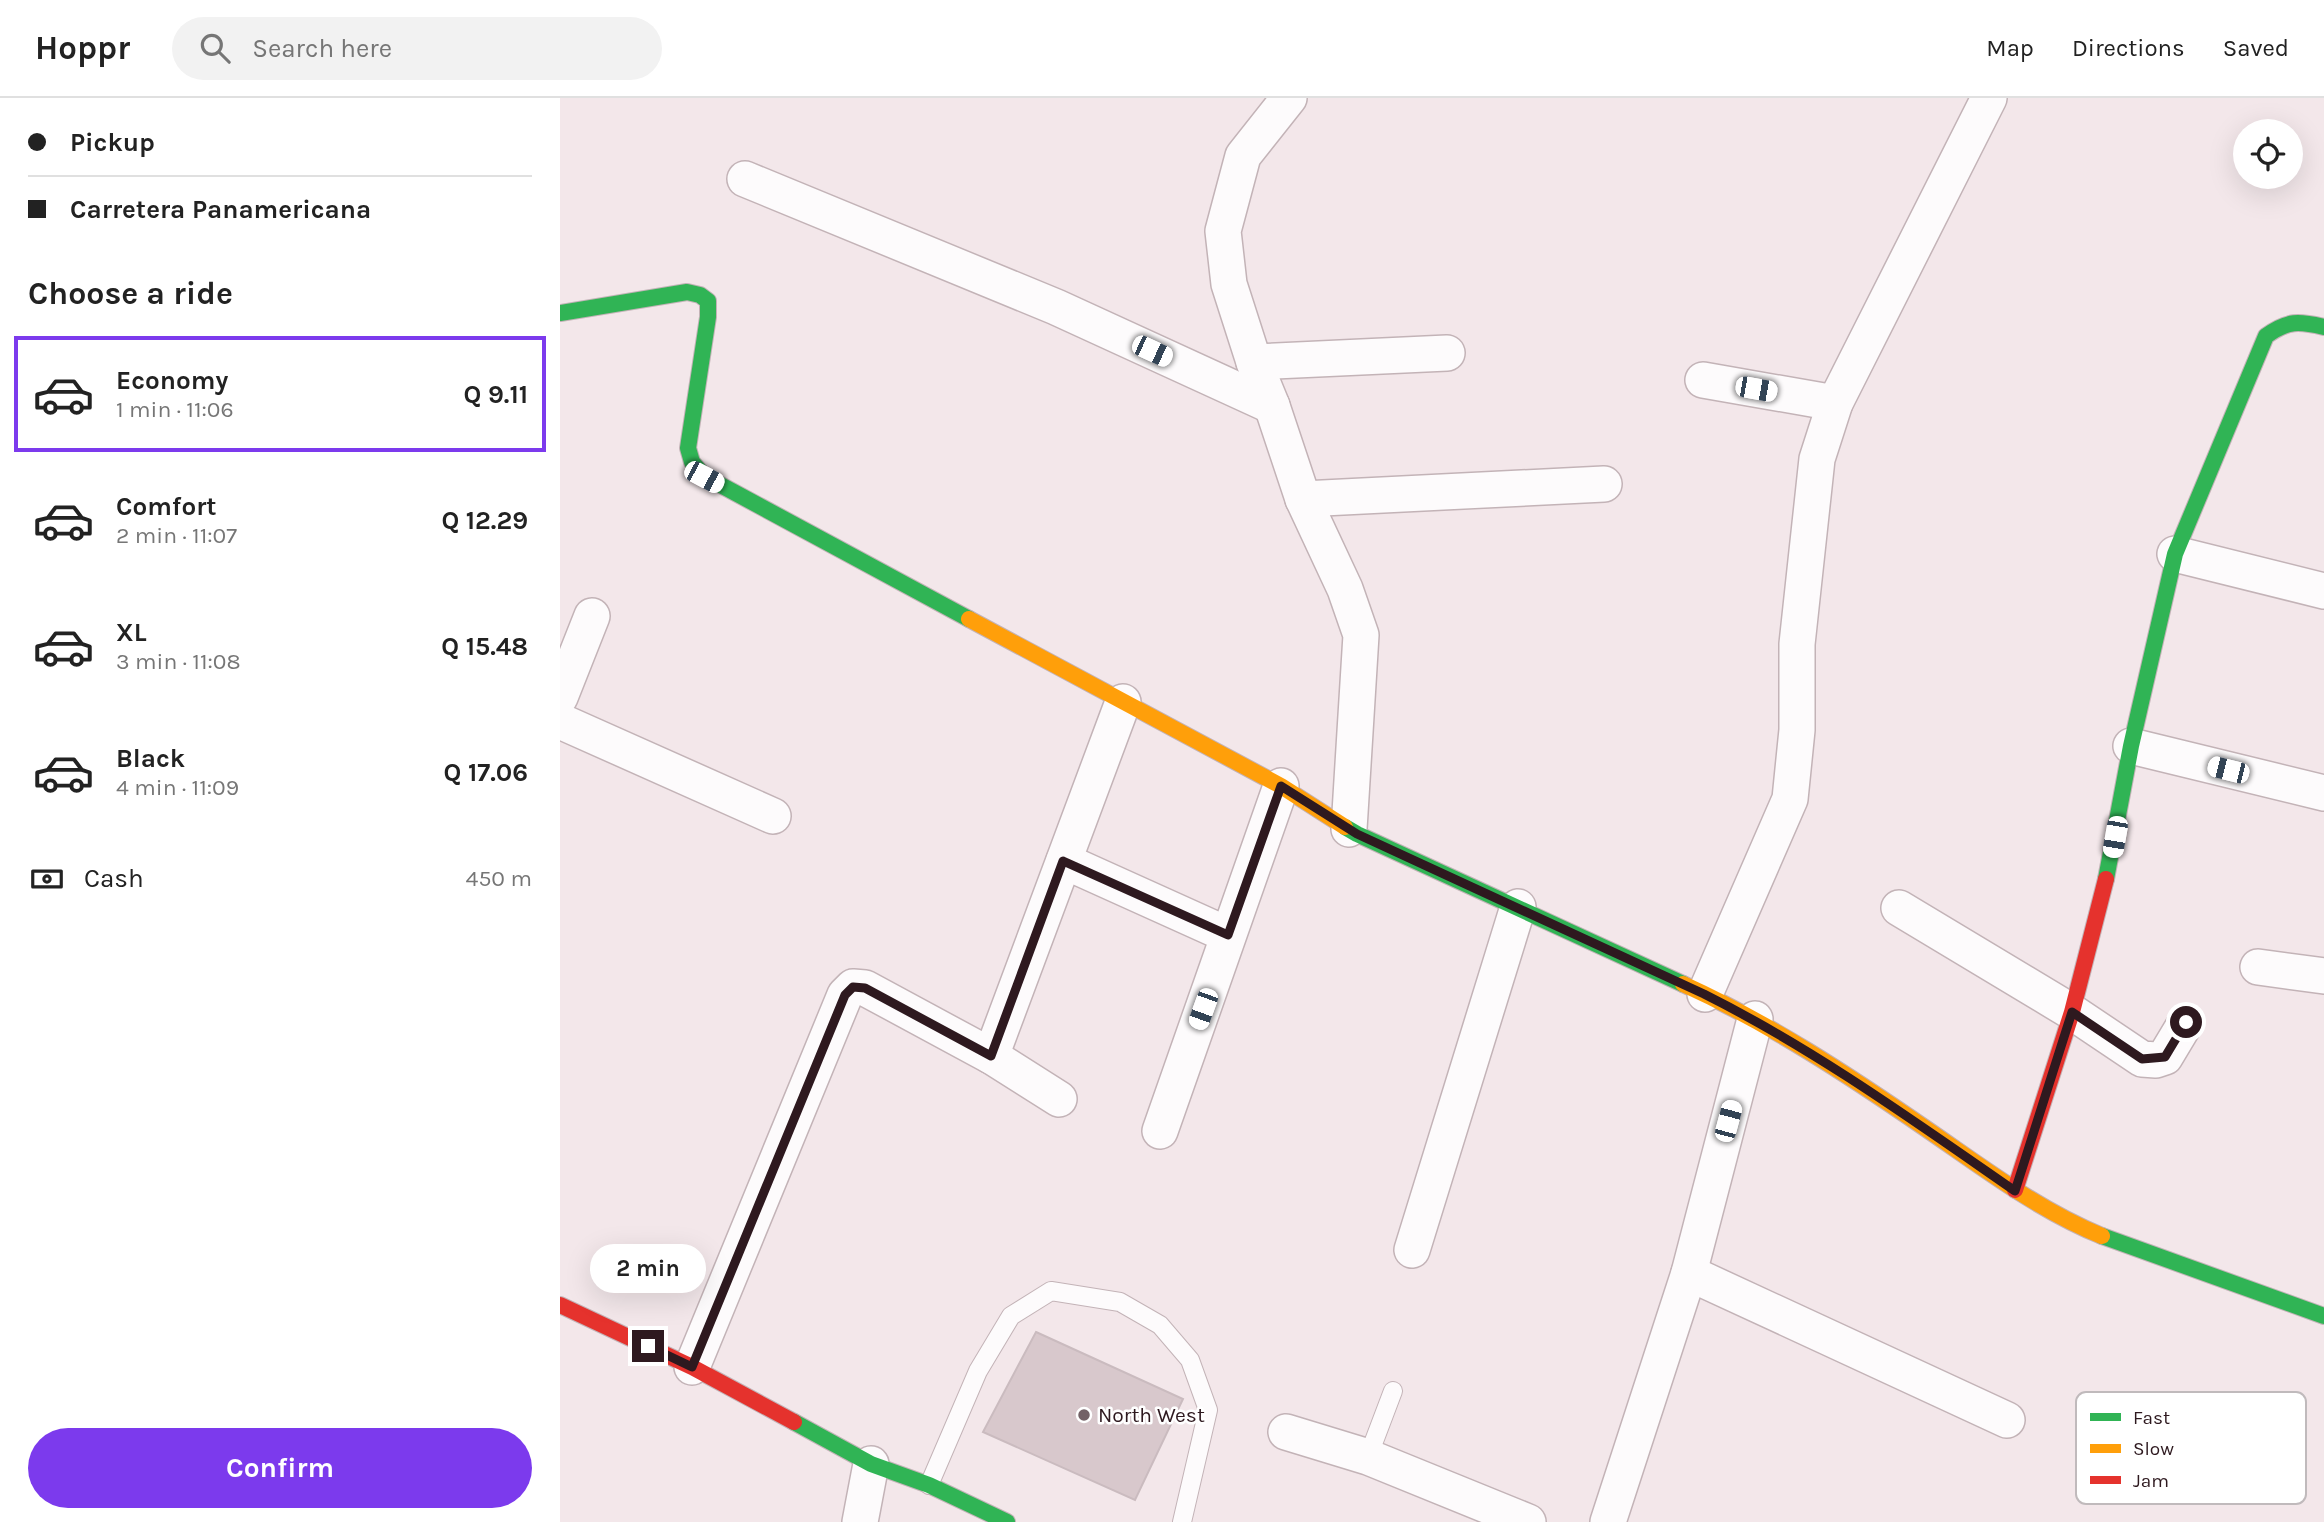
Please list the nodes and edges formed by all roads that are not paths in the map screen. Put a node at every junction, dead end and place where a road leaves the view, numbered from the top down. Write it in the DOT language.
graph roads {
  1 [pos="1289,98"];
  2 [pos="1987,98"];
  3 [pos="745,179"];
  4 [pos="560,313"];
  5 [pos="2324,327"];
  6 [pos="1447,353"];
  7 [pos="1254,362"];
  8 [pos="1703,380"];
  9 [pos="1835,403"];
  10 [pos="1272,407"];
  11 [pos="1604,484"];
  12 [pos="1303,499"];
  13 [pos="2175,554"];
  14 [pos="2324,591"];
  15 [pos="592,616"];
  16 [pos="560,697"];
  17 [pos="1123,702"];
  18 [pos="560,721"];
  19 [pos="2131,746"];
  20 [pos="1281,786"];
  21 [pos="2324,793"];
  22 [pos="772,816"];
  23 [pos="1349,829"];
  24 [pos="1063,861"];
  25 [pos="1518,907"];
  26 [pos="1899,908"];
  27 [pos="1228,935"];
  28 [pos="2258,967"];
  29 [pos="2324,976"];
  30 [pos="1704,994"];
  31 [pos="2072,1012"];
  32 [pos="1755,1019"];
  33 [pos="2186,1022"];
  34 [pos="991,1056"];
  35 [pos="1059,1099"];
  36 [pos="1160,1132"];
  37 [pos="2015,1191"];
  38 [pos="1412,1250"];
  39 [pos="1689,1273"];
  40 [pos="560,1304"];
  41 [pos="2324,1316"];
  42 [pos="692,1367"];
  43 [pos="1392,1391"];
  44 [pos="2007,1420"];
  45 [pos="1286,1432"];
  46 [pos="1368,1457"];
  47 [pos="872,1464"];
  48 [pos="929,1485"];
  49 [pos="860,1522"];
  50 [pos="1007,1522"];
  51 [pos="1182,1522"];
  52 [pos="1528,1522"];
  53 [pos="1608,1522"];
  1 -- 7 [label="street"];
  2 -- 9 [label="street"];
  3 -- 10 [label="street"];
  4 -- 17 [label="street"];
  5 -- 13 [label="street"];
  6 -- 7 [label="street"];
  7 -- 10 [label="street"];
  8 -- 9 [label="street"];
  9 -- 30 [label="street"];
  10 -- 12 [label="street"];
  11 -- 12 [label="street"];
  12 -- 23 [label="street"];
  13 -- 14 [label="street"];
  13 -- 19 [label="street"];
  15 -- 16 [label="street"];
  17 -- 20 [label="street"];
  17 -- 24 [label="street"];
  18 -- 22 [label="street"];
  19 -- 21 [label="street"];
  19 -- 31 [label="street"];
  20 -- 23 [label="street"];
  20 -- 27 [label="street"];
  23 -- 25 [label="street"];
  24 -- 27 [label="street"];
  24 -- 34 [label="street"];
  25 -- 30 [label="street"];
  25 -- 38 [label="street"];
  26 -- 31 [label="street"];
  27 -- 36 [label="street"];
  28 -- 29 [label="street"];
  30 -- 32 [label="street"];
  31 -- 33 [label="street"];
  31 -- 37 [label="street"];
  32 -- 37 [label="street"];
  32 -- 39 [label="street"];
  34 -- 35 [label="street"];
  34 -- 42 [label="street"];
  37 -- 41 [label="street"];
  39 -- 44 [label="street"];
  39 -- 53 [label="street"];
  40 -- 42 [label="street"];
  42 -- 47 [label="street"];
  43 -- 46 [label="lane"];
  45 -- 46 [label="street"];
  46 -- 52 [label="street"];
  47 -- 48 [label="street"];
  47 -- 49 [label="street"];
  48 -- 50 [label="street"];
  48 -- 51 [label="lane"];
}
